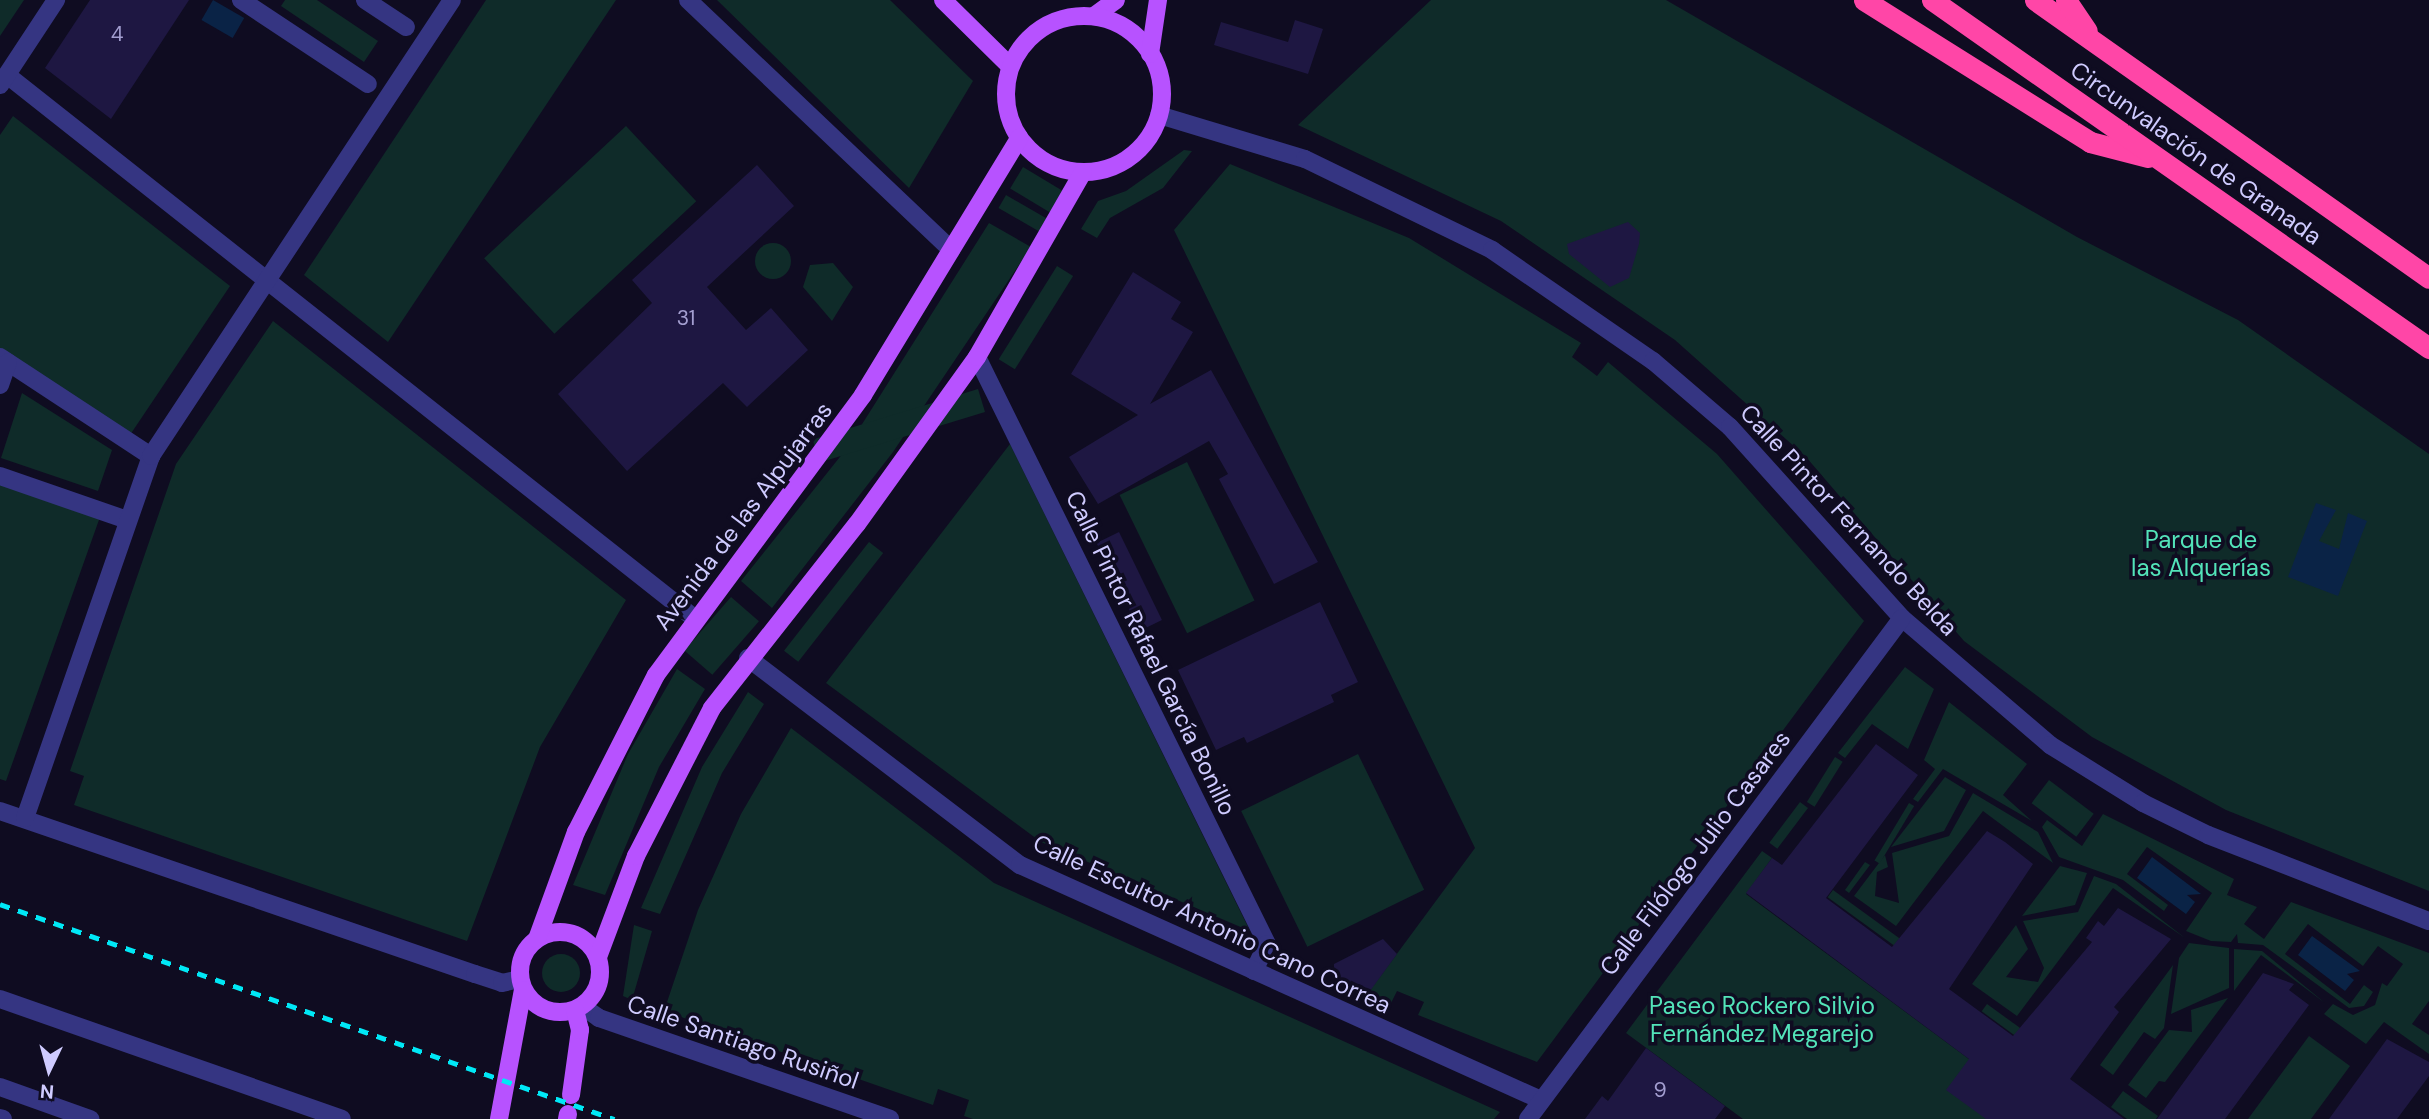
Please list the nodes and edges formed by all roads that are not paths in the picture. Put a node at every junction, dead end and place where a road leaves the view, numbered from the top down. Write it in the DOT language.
graph roads {
  1 [pos="56,0"];
  2 [pos="365,0"];
  3 [pos="452,0"];
  4 [pos="688,0"];
  5 [pos="943,0"];
  6 [pos="1116,0"];
  7 [pos="1158,0"];
  8 [pos="1864,0"];
  9 [pos="1932,0"];
  10 [pos="2035,0"];
  11 [pos="2066,0"];
  12 [pos="248,2"];
  13 [pos="1094,16"];
  14 [pos="406,27"];
  15 [pos="2095,41"];
  16 [pos="1150,54"];
  17 [pos="1010,66"];
  18 [pos="4,80"];
  19 [pos="368,84"];
  20 [pos="1160,115"];
  21 [pos="1019,138"];
  22 [pos="2161,161"];
  23 [pos="1083,172"];
  24 [pos="951,250"];
  25 [pos="2429,278"];
  26 [pos="266,279"];
  27 [pos="2429,348"];
  28 [pos="977,357"];
  29 [pos="4,360"];
  30 [pos="0,385"];
  31 [pos="151,456"];
  32 [pos="0,476"];
  33 [pos="127,520"];
  34 [pos="694,618"];
  35 [pos="1902,618"];
  36 [pos="748,658"];
  37 [pos="0,811"];
  38 [pos="25,818"];
  39 [pos="2429,921"];
  40 [pos="537,939"];
  41 [pos="598,957"];
  42 [pos="1254,971"];
  43 [pos="522,984"];
  44 [pos="0,999"];
  45 [pos="578,1008"];
  46 [pos="0,1087"];
  47 [pos="571,1095"];
  48 [pos="1541,1100"];
  49 [pos="90,1119"];
  50 [pos="342,1119"];
  51 [pos="499,1119"];
  52 [pos="890,1119"];
  53 [pos="1528,1119"];
  1 -- 18 [label="street"];
  2 -- 14 [label="street"];
  3 -- 26 [label="street"];
  4 -- 24 [label="street"];
  5 -- 17 [label="main road"];
  6 -- 13 [label="main road"];
  7 -- 16 [label="main road"];
  8 -- 22 [label="highway"];
  9 -- 22 [label="highway, Circunvalación de Granada"];
  10 -- 15 [label="highway, Circunvalación de Granada"];
  11 -- 15 [label="highway"];
  12 -- 19 [label="street"];
  13 -- 16 [label="main road"];
  13 -- 17 [label="main road"];
  15 -- 25 [label="highway, Circunvalación de Granada"];
  16 -- 20 [label="main road"];
  17 -- 21 [label="main road"];
  18 -- 26 [label="street"];
  20 -- 23 [label="main road"];
  20 -- 35 [label="street, Calle Pintor Fernando Belda"];
  21 -- 23 [label="main road"];
  21 -- 24 [label="main road, Avenida de las Alpujarras"];
  22 -- 27 [label="highway, Circunvalación de Granada"];
  23 -- 28 [label="main road"];
  24 -- 34 [label="main road, Avenida de las Alpujarras"];
  26 -- 31 [label="street"];
  26 -- 34 [label="street"];
  28 -- 36 [label="main road"];
  28 -- 42 [label="street, Calle Pintor Rafael García Bonillo"];
  29 -- 30 [label="street"];
  29 -- 31 [label="street"];
  31 -- 33 [label="street"];
  32 -- 33 [label="street"];
  33 -- 38 [label="street"];
  34 -- 40 [label="main road, Avenida de las Alpujarras"];
  35 -- 39 [label="street, Calle Pintor Fernando Belda"];
  35 -- 48 [label="street, Calle Filólogo Julio Casares"];
  36 -- 41 [label="main road"];
  36 -- 42 [label="street, Calle Escultor Antonio Cano Correa"];
  37 -- 38 [label="street"];
  38 -- 43 [label="street"];
  40 -- 41 [label="main road"];
  40 -- 43 [label="main road"];
  41 -- 45 [label="main road"];
  42 -- 48 [label="street, Calle Escultor Antonio Cano Correa"];
  43 -- 45 [label="main road"];
  43 -- 51 [label="main road"];
  44 -- 50 [label="street"];
  45 -- 47 [label="main road"];
  45 -- 52 [label="street, Calle Santiago Rusiñol"];
  46 -- 49 [label="street"];
  48 -- 53 [label="street, Calle Filólogo Julio Casares"];
}
